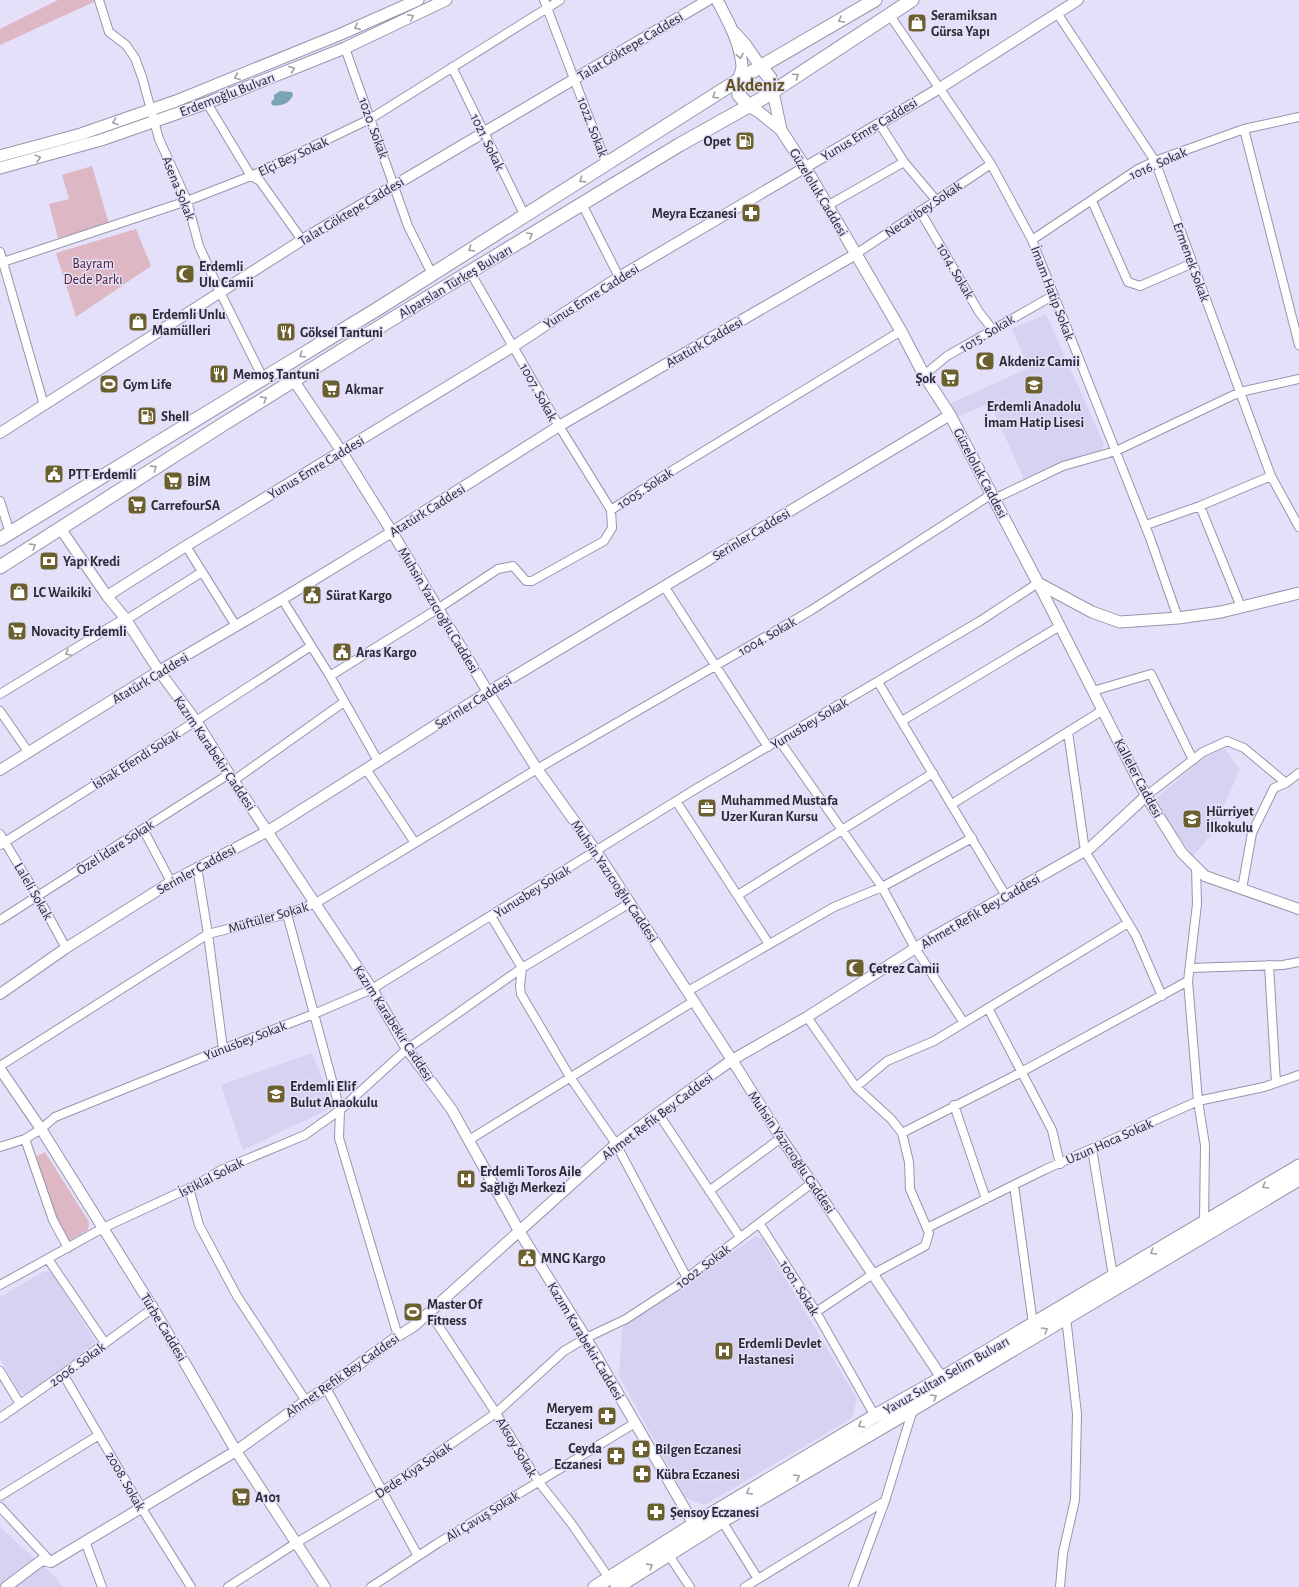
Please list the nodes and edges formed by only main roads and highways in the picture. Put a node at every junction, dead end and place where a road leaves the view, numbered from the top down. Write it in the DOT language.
graph roads {
  1 [pos="418,0"];
  2 [pos="446,0"];
  3 [pos="717,0"];
  4 [pos="875,0"];
  5 [pos="912,0"];
  6 [pos="733,32"];
  7 [pos="761,67"];
  8 [pos="738,81"];
  9 [pos="773,92"];
  10 [pos="749,106"];
  11 [pos="781,130"];
  12 [pos="0,156"];
  13 [pos="0,168"];
  14 [pos="5,536"];
  15 [pos="0,567"];
  16 [pos="1299,593"];
  17 [pos="1299,1166"];
  18 [pos="1299,1179"];
  19 [pos="697,1530"];
  20 [pos="613,1583"];
  21 [pos="595,1587"];
  1 -- 12 [label="main road, Erdemoğlu Bulvarı, one-way"];
  13 -- 2 [label="main road, Erdemoğlu Bulvarı, one-way"];
  3 -- 6 [label="main road"];
  4 -- 7 [label="main road, Alparslan Türkeş Bulvarı, one-way"];
  9 -- 5 [label="main road, Alparslan Türkeş Bulvarı, one-way"];
  6 -- 7 [label="main road"];
  6 -- 8 [label="main road, one-way"];
  7 -- 8 [label="main road, Alparslan Türkeş Bulvarı"];
  7 -- 9 [label="main road"];
  8 -- 10 [label="main road"];
  8 -- 14 [label="main road, Alparslan Türkeş Bulvarı, one-way"];
  9 -- 10 [label="main road, Alparslan Türkeş Bulvarı"];
  9 -- 11 [label="main road, Güzeloluk Caddesi"];
  10 -- 11 [label="main road, Güzeloluk Caddesi"];
  15 -- 10 [label="main road, Alparslan Türkeş Bulvarı, one-way"];
  11 -- 16 [label="main road, Güzeloluk Caddesi"];
  17 -- 19 [label="main road, Yavuz Sultan Selim Bulvarı, one-way"];
  19 -- 18 [label="main road, Yavuz Sultan Selim Bulvarı, one-way"];
  19 -- 20 [label="main road, Yavuz Sultan Selim Bulvarı"];
  20 -- 19 [label="main road, Yavuz Sultan Selim Bulvarı, one-way"];
  20 -- 21 [label="main road, Yavuz Sultan Selim Bulvarı"];
}
